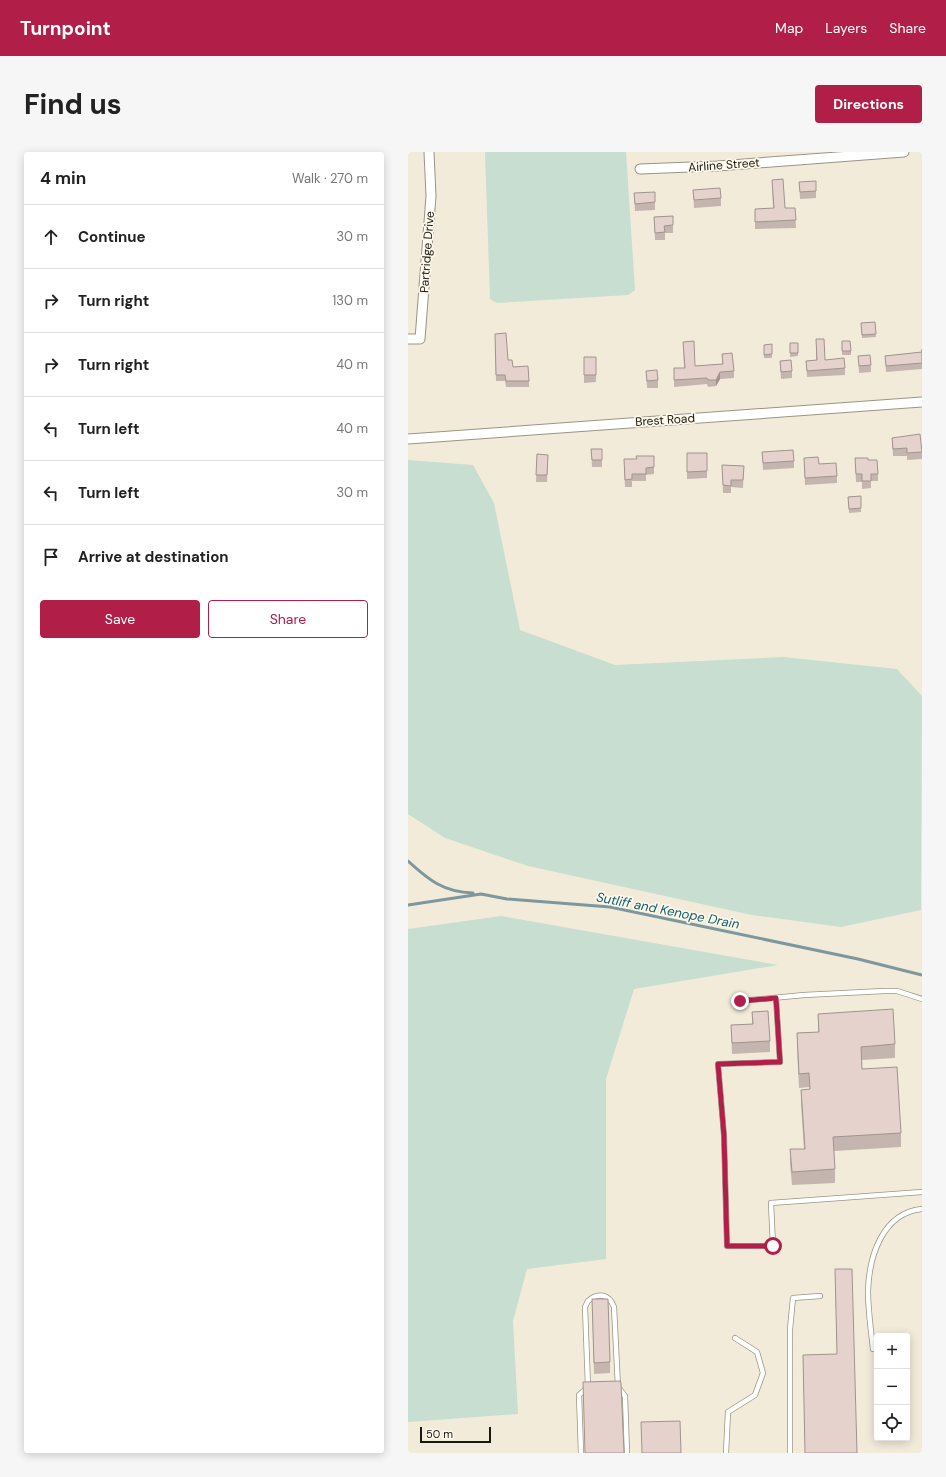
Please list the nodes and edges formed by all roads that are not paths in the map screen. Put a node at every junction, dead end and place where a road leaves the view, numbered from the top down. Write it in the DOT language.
graph roads {
  1 [pos="429,152"];
  2 [pos="904,152"];
  3 [pos="640,169"];
  4 [pos="408,339"];
  5 [pos="922,402"];
  6 [pos="408,439"];
  7 [pos="776,998"];
  8 [pos="922,999"];
  9 [pos="740,1001"];
  10 [pos="922,1192"];
  11 [pos="922,1209"];
  12 [pos="820,1296"];
  13 [pos="735,1338"];
  14 [pos="873,1349"];
  15 [pos="588,1387"];
  16 [pos="596,1387"];
  17 [pos="610,1387"];
  18 [pos="618,1387"];
  19 [pos="581,1453"];
  20 [pos="627,1453"];
  21 [pos="726,1453"];
  22 [pos="790,1453"];
  1 -- 4 [label="street, Partridge Drive"];
  2 -- 3 [label="street, Airline Street"];
  5 -- 6 [label="street, Brest Road"];
  7 -- 8 [label="lane"];
  7 -- 9 [label="lane"];
  7 -- 10 [label="lane"];
  11 -- 14 [label="lane"];
  12 -- 22 [label="lane"];
  13 -- 21 [label="lane"];
  15 -- 16 [label="lane"];
  15 -- 18 [label="lane"];
  15 -- 19 [label="lane"];
  17 -- 18 [label="lane"];
  18 -- 20 [label="lane"];
}
